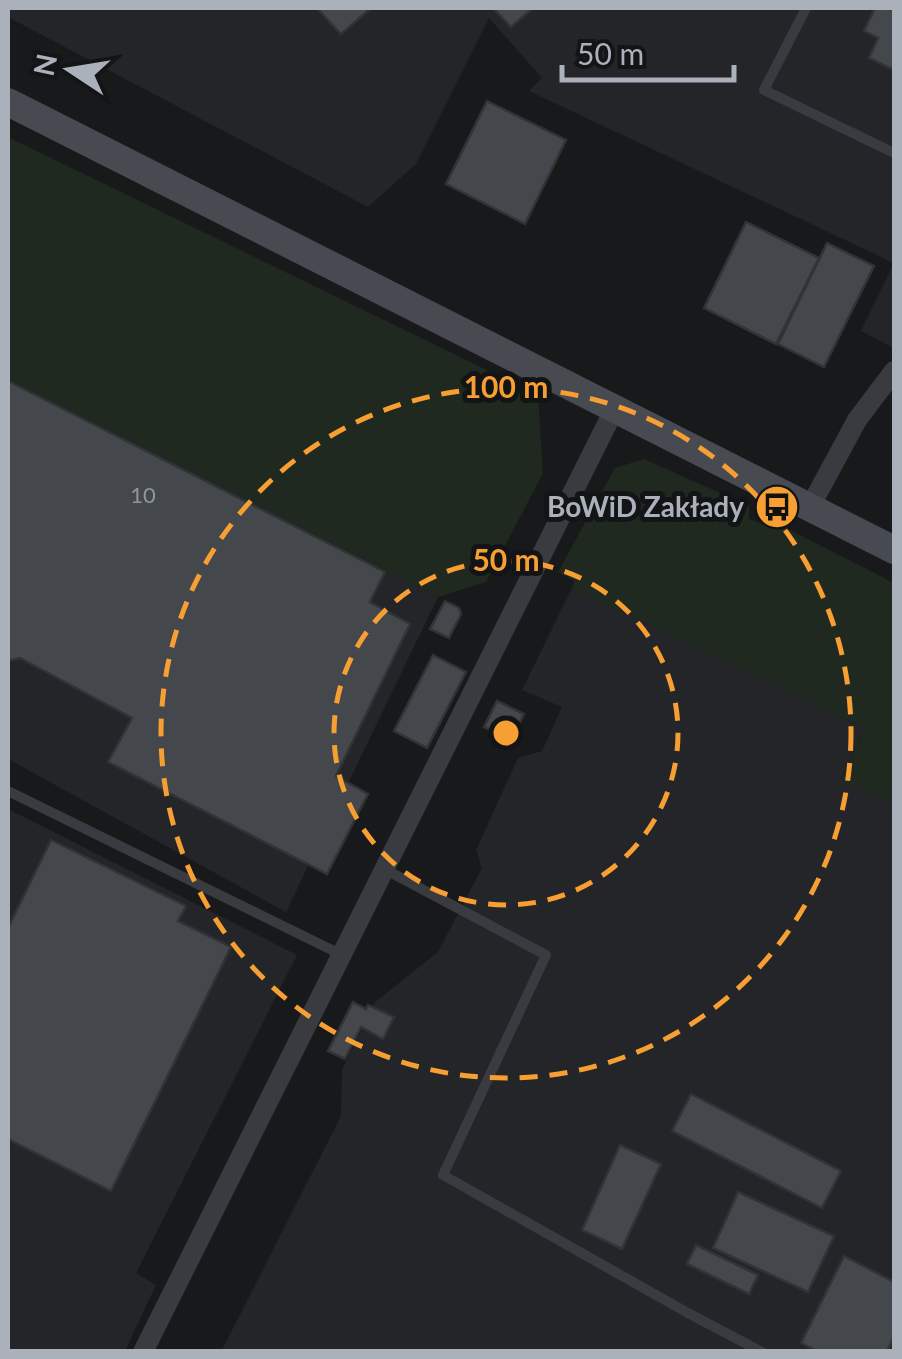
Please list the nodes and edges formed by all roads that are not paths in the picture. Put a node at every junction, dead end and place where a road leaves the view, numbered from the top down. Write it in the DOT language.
graph roads {
  1 [pos="806,8"];
  2 [pos="8,102"];
  3 [pos="894,153"];
  4 [pos="894,370"];
  5 [pos="614,410"];
  6 [pos="810,507"];
  7 [pos="894,550"];
  8 [pos="8,791"];
  9 [pos="386,870"];
  10 [pos="343,956"];
  11 [pos="143,1352"];
  12 [pos="762,1352"];
  1 -- 3 [label="lane"];
  2 -- 5 [label="main road"];
  4 -- 6 [label="street"];
  5 -- 6 [label="main road"];
  5 -- 9 [label="street"];
  6 -- 7 [label="main road"];
  8 -- 10 [label="lane"];
  9 -- 10 [label="street"];
  9 -- 12 [label="lane"];
  10 -- 11 [label="street"];
}
